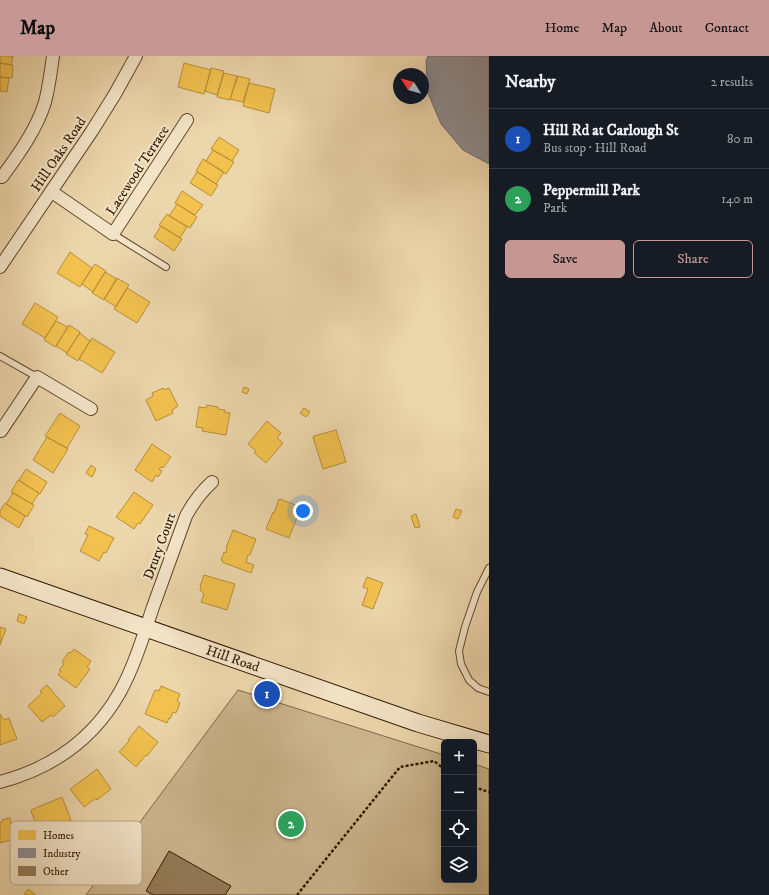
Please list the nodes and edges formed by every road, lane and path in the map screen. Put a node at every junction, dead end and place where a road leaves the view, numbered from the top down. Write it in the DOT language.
graph roads {
  1 [pos="54,56"];
  2 [pos="136,56"];
  3 [pos="187,120"];
  4 [pos="2,178"];
  5 [pos="52,192"];
  6 [pos="113,234"];
  7 [pos="0,267"];
  8 [pos="166,267"];
  9 [pos="0,356"];
  10 [pos="37,377"];
  11 [pos="92,409"];
  12 [pos="0,431"];
  13 [pos="212,482"];
  14 [pos="489,568"];
  15 [pos="0,577"];
  16 [pos="146,627"];
  17 [pos="489,692"];
  18 [pos="489,744"];
  19 [pos="441,767"];
  20 [pos="0,782"];
  21 [pos="477,788"];
  22 [pos="489,792"];
  23 [pos="297,895"];
  1 -- 4 [label="street"];
  2 -- 5 [label="street, Hill Oaks Road"];
  3 -- 6 [label="street, Lacewood Terrace"];
  5 -- 6 [label="street, Lacewood Terrace"];
  5 -- 7 [label="street, Hill Oaks Road"];
  6 -- 8 [label="lane"];
  9 -- 10 [label="lane"];
  10 -- 11 [label="street"];
  10 -- 12 [label="street"];
  13 -- 16 [label="street, Drury Court"];
  14 -- 17 [label="lane"];
  15 -- 16 [label="street, Hill Road"];
  16 -- 18 [label="street, Hill Road"];
  16 -- 20 [label="street, Drury Court"];
  19 -- 23 [label="path"];
  21 -- 22 [label="path"];
}
